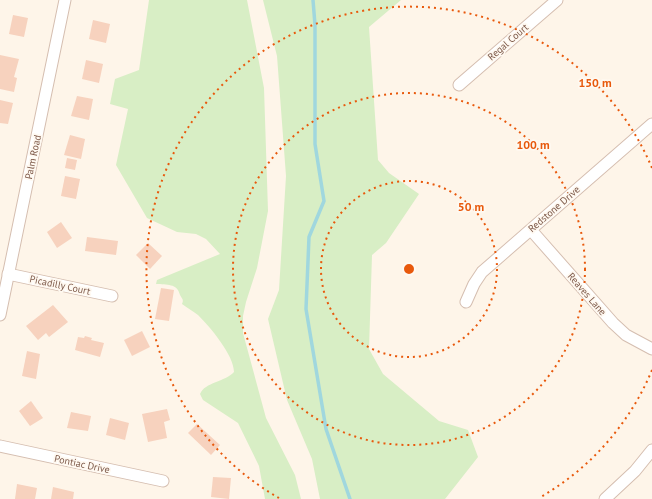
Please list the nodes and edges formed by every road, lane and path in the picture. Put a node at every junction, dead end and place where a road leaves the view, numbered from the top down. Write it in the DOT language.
graph roads {
  1 [pos="65,0"];
  2 [pos="557,0"];
  3 [pos="459,85"];
  4 [pos="652,124"];
  5 [pos="531,230"];
  6 [pos="8,274"];
  7 [pos="112,296"];
  8 [pos="466,302"];
  9 [pos="0,315"];
  10 [pos="652,349"];
  11 [pos="0,446"];
  12 [pos="652,450"];
  13 [pos="163,481"];
  14 [pos="605,499"];
  1 -- 6 [label="street, Palm Road"];
  2 -- 3 [label="street, Regal Court"];
  4 -- 5 [label="street, Redstone Drive"];
  5 -- 8 [label="street, Redstone Drive"];
  5 -- 10 [label="street, Reaves Lane"];
  6 -- 7 [label="street, Picadilly Court"];
  6 -- 9 [label="street, Palm Road"];
  11 -- 13 [label="street, Pontiac Drive"];
  12 -- 14 [label="street"];
}
